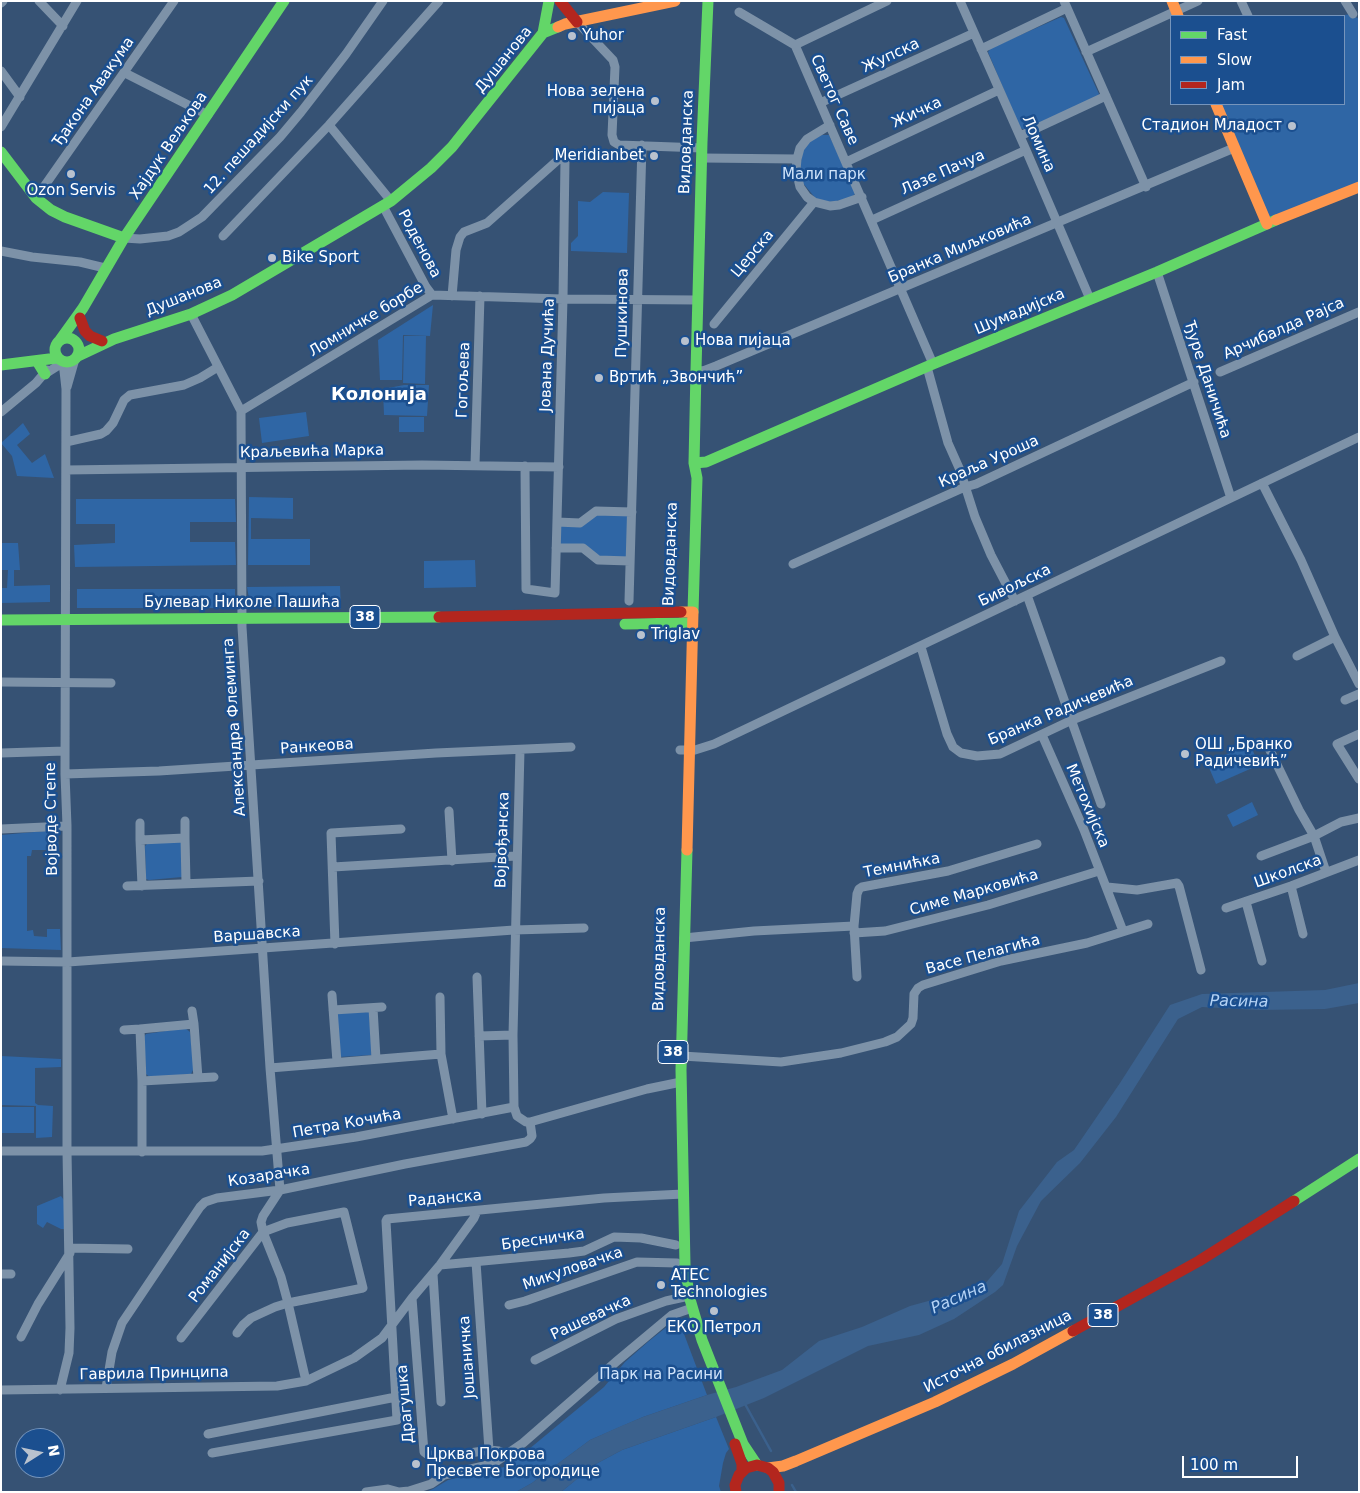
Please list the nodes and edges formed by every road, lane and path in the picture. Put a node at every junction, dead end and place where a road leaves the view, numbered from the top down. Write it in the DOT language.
graph roads {
  1 [pos="39,1"];
  2 [pos="77,1"];
  3 [pos="174,1"];
  4 [pos="284,1"];
  5 [pos="383,1"];
  6 [pos="439,1"];
  7 [pos="549,1"];
  8 [pos="560,1"];
  9 [pos="675,1"];
  10 [pos="708,1"];
  11 [pos="887,1"];
  12 [pos="960,1"];
  13 [pos="1198,1"];
  14 [pos="1241,1"];
  15 [pos="1345,1"];
  16 [pos="1065,5"];
  17 [pos="1175,10"];
  18 [pos="739,12"];
  19 [pos="1353,14"];
  20 [pos="1248,15"];
  21 [pos="577,22"];
  22 [pos="63,26"];
  23 [pos="974,33"];
  24 [pos="543,34"];
  25 [pos="795,45"];
  26 [pos="981,49"];
  27 [pos="1086,52"];
  28 [pos="1,71"];
  29 [pos="125,73"];
  30 [pos="999,90"];
  31 [pos="20,96"];
  32 [pos="1106,96"];
  33 [pos="820,103"];
  34 [pos="1216,105"];
  35 [pos="208,115"];
  36 [pos="329,125"];
  37 [pos="830,125"];
  38 [pos="1,128"];
  39 [pos="1020,136"];
  40 [pos="642,145"];
  41 [pos="1234,148"];
  42 [pos="1026,150"];
  43 [pos="1,152"];
  44 [pos="702,153"];
  45 [pos="796,159"];
  46 [pos="846,162"];
  47 [pos="1146,187"];
  48 [pos="1359,187"];
  49 [pos="36,198"];
  50 [pos="862,198"];
  51 [pos="814,202"];
  52 [pos="387,203"];
  53 [pos="872,220"];
  54 [pos="1058,223"];
  55 [pos="1267,224"];
  56 [pos="223,236"];
  57 [pos="124,238"];
  58 [pos="1,251"];
  59 [pos="105,268"];
  60 [pos="1157,272"];
  61 [pos="901,288"];
  62 [pos="432,295"];
  63 [pos="452,296"];
  64 [pos="480,296"];
  65 [pos="637,299"];
  66 [pos="1090,299"];
  67 [pos="563,300"];
  68 [pos="698,300"];
  69 [pos="1359,312"];
  70 [pos="81,313"];
  71 [pos="191,314"];
  72 [pos="714,324"];
  73 [pos="114,339"];
  74 [pos="59,341"];
  75 [pos="102,341"];
  76 [pos="76,342"];
  77 [pos="76,358"];
  78 [pos="60,360"];
  79 [pos="37,361"];
  80 [pos="23,362"];
  81 [pos="1,365"];
  82 [pos="930,365"];
  83 [pos="218,367"];
  84 [pos="696,370"];
  85 [pos="1220,372"];
  86 [pos="44,374"];
  87 [pos="1194,382"];
  88 [pos="66,389"];
  89 [pos="241,411"];
  90 [pos="1,412"];
  91 [pos="1359,437"];
  92 [pos="66,442"];
  93 [pos="694,463"];
  94 [pos="475,465"];
  95 [pos="525,466"];
  96 [pos="241,467"];
  97 [pos="559,467"];
  98 [pos="66,470"];
  99 [pos="1262,483"];
  100 [pos="965,487"];
  101 [pos="1231,498"];
  102 [pos="632,512"];
  103 [pos="557,522"];
  104 [pos="556,548"];
  105 [pos="630,561"];
  106 [pos="793,564"];
  107 [pos="1027,595"];
  108 [pos="629,601"];
  109 [pos="1015,601"];
  110 [pos="688,618"];
  111 [pos="1,620"];
  112 [pos="242,622"];
  113 [pos="66,623"];
  114 [pos="1,627"];
  115 [pos="1335,637"];
  116 [pos="921,646"];
  117 [pos="1297,656"];
  118 [pos="1221,660"];
  119 [pos="1,682"];
  120 [pos="111,683"];
  121 [pos="65,684"];
  122 [pos="1359,684"];
  123 [pos="1359,694"];
  124 [pos="1345,700"];
  125 [pos="1072,720"];
  126 [pos="1359,734"];
  127 [pos="1042,735"];
  128 [pos="1267,744"];
  129 [pos="572,747"];
  130 [pos="520,750"];
  131 [pos="685,750"];
  132 [pos="65,751"];
  133 [pos="1,753"];
  134 [pos="251,766"];
  135 [pos="65,774"];
  136 [pos="1359,779"];
  137 [pos="1101,804"];
  138 [pos="449,811"];
  139 [pos="1359,818"];
  140 [pos="185,821"];
  141 [pos="140,823"];
  142 [pos="67,826"];
  143 [pos="1,829"];
  144 [pos="401,829"];
  145 [pos="1314,836"];
  146 [pos="185,838"];
  147 [pos="140,840"];
  148 [pos="1037,844"];
  149 [pos="516,856"];
  150 [pos="1261,856"];
  151 [pos="1359,860"];
  152 [pos="452,861"];
  153 [pos="333,868"];
  154 [pos="1099,871"];
  155 [pos="1326,872"];
  156 [pos="259,880"];
  157 [pos="186,883"];
  158 [pos="127,886"];
  159 [pos="142,886"];
  160 [pos="1291,886"];
  161 [pos="1107,887"];
  162 [pos="1246,902"];
  163 [pos="1226,908"];
  164 [pos="1148,924"];
  165 [pos="680,925"];
  166 [pos="584,928"];
  167 [pos="854,929"];
  168 [pos="514,930"];
  169 [pos="1123,931"];
  170 [pos="1303,934"];
  171 [pos="684,938"];
  172 [pos="335,944"];
  173 [pos="263,948"];
  174 [pos="1262,960"];
  175 [pos="1,961"];
  176 [pos="68,962"];
  177 [pos="1201,970"];
  178 [pos="477,977"];
  179 [pos="858,977"];
  180 [pos="332,995"];
  181 [pos="440,997"];
  182 [pos="333,1010"];
  183 [pos="192,1012"];
  184 [pos="194,1024"];
  185 [pos="140,1029"];
  186 [pos="124,1030"];
  187 [pos="513,1035"];
  188 [pos="479,1036"];
  189 [pos="441,1054"];
  190 [pos="682,1056"];
  191 [pos="376,1059"];
  192 [pos="337,1062"];
  193 [pos="270,1068"];
  194 [pos="214,1077"];
  195 [pos="198,1078"];
  196 [pos="142,1081"];
  197 [pos="677,1083"];
  198 [pos="514,1107"];
  199 [pos="482,1114"];
  200 [pos="453,1119"];
  201 [pos="530,1122"];
  202 [pos="276,1150"];
  203 [pos="1,1151"];
  204 [pos="67,1151"];
  205 [pos="142,1152"];
  206 [pos="1359,1159"];
  207 [pos="280,1190"];
  208 [pos="679,1194"];
  209 [pos="477,1211"];
  210 [pos="263,1232"];
  211 [pos="676,1245"];
  212 [pos="128,1249"];
  213 [pos="70,1250"];
  214 [pos="476,1262"];
  215 [pos="677,1262"];
  216 [pos="440,1265"];
  217 [pos="1,1274"];
  218 [pos="11,1274"];
  219 [pos="433,1274"];
  220 [pos="685,1297"];
  221 [pos="412,1298"];
  222 [pos="288,1303"];
  223 [pos="509,1305"];
  224 [pos="688,1309"];
  225 [pos="392,1326"];
  226 [pos="237,1334"];
  227 [pos="21,1337"];
  228 [pos="181,1338"];
  229 [pos="535,1360"];
  230 [pos="306,1381"];
  231 [pos="106,1388"];
  232 [pos="1,1390"];
  233 [pos="60,1390"];
  234 [pos="396,1397"];
  235 [pos="441,1402"];
  236 [pos="208,1434"];
  237 [pos="739,1445"];
  238 [pos="489,1450"];
  239 [pos="212,1453"];
  240 [pos="508,1454"];
  241 [pos="796,1462"];
  242 [pos="762,1466"];
  243 [pos="742,1471"];
  244 [pos="779,1487"];
  245 [pos="366,1492"];
  246 [pos="736,1492"];
  1 -- 22 [label="street"];
  2 -- 22 [label="street"];
  3 -- 29 [label="street, Ђакона Авакума"];
  4 -- 35 [label="main road, Хајдук Вељкова"];
  5 -- 57 [label="street, 12. пешадијски пук"];
  6 -- 36 [label="street"];
  7 -- 24 [label="main road"];
  8 -- 21 [label="main road"];
  9 -- 21 [label="main road, Душанова"];
  10 -- 44 [label="main road, Видовданска"];
  11 -- 25 [label="street"];
  12 -- 23 [label="street, Ломина"];
  13 -- 17 [label="street"];
  14 -- 20 [label="street"];
  15 -- 19 [label="street"];
  16 -- 26 [label="street"];
  16 -- 27 [label="street"];
  17 -- 27 [label="street"];
  18 -- 25 [label="street, Светог Саве"];
  21 -- 24 [label="main road, Душанова"];
  21 -- 40 [label="street"];
  22 -- 31 [label="street"];
  23 -- 26 [label="street, Ломина"];
  23 -- 33 [label="street, Жупска"];
  24 -- 52 [label="main road, Душанова"];
  25 -- 33 [label="street, Светог Саве"];
  26 -- 30 [label="street, Ломина"];
  27 -- 32 [label="street"];
  28 -- 31 [label="street"];
  29 -- 35 [label="street"];
  29 -- 49 [label="street, Ђакона Авакума"];
  30 -- 39 [label="street, Ломина"];
  30 -- 46 [label="street, Жичка"];
  31 -- 38 [label="street"];
  32 -- 39 [label="street"];
  32 -- 47 [label="street"];
  33 -- 37 [label="street, Светог Саве"];
  34 -- 41 [label="main road"];
  35 -- 57 [label="main road, Хајдук Вељкова"];
  36 -- 52 [label="street"];
  36 -- 56 [label="street"];
  37 -- 45 [label="street"];
  37 -- 46 [label="street, Светог Саве"];
  39 -- 42 [label="street, Ломина"];
  40 -- 44 [label="street"];
  40 -- 65 [label="street, Пушкинова"];
  41 -- 47 [label="street, Бранка Миљковића"];
  41 -- 55 [label="main road"];
  42 -- 53 [label="street, Лазе Пачуа"];
  42 -- 54 [label="street, Ломина"];
  43 -- 49 [label="main road"];
  44 -- 45 [label="street"];
  44 -- 68 [label="main road, Видовданска"];
  45 -- 51 [label="street"];
  46 -- 50 [label="street, Светог Саве"];
  47 -- 54 [label="street, Бранка Миљковића"];
  48 -- 55 [label="main road, Шумадијска"];
  49 -- 57 [label="main road"];
  50 -- 51 [label="street"];
  50 -- 53 [label="street, Светог Саве"];
  51 -- 72 [label="street, Церска"];
  52 -- 62 [label="street, Роденова"];
  52 -- 71 [label="main road, Душанова"];
  53 -- 61 [label="street, Светог Саве"];
  54 -- 61 [label="street, Бранка Миљковића"];
  54 -- 66 [label="street, Ломина"];
  55 -- 60 [label="main road, Шумадијска"];
  57 -- 59 [label="main road, Хајдук Вељкова"];
  58 -- 59 [label="street"];
  59 -- 70 [label="main road, Хајдук Вељкова"];
  60 -- 66 [label="main road, Шумадијска"];
  60 -- 87 [label="street, Ђуре Даничића"];
  61 -- 82 [label="street, Светог Саве"];
  61 -- 84 [label="street, Бранка Миљковића"];
  62 -- 63 [label="street, Ломничке борбе"];
  62 -- 89 [label="street, Ломничке борбе"];
  63 -- 64 [label="street, Ломничке борбе"];
  63 -- 67 [label="street, Јована Дучића"];
  64 -- 67 [label="street, Ломничке борбе"];
  64 -- 94 [label="street, Гогољева"];
  65 -- 67 [label="street, Ломничке борбе"];
  65 -- 68 [label="street, Ломничке борбе"];
  65 -- 102 [label="street, Пушкинова"];
  66 -- 82 [label="main road, Шумадијска"];
  67 -- 97 [label="street, Јована Дучића"];
  68 -- 84 [label="main road, Видовданска"];
  69 -- 85 [label="street, Арчибалда Рајса"];
  70 -- 74 [label="main road"];
  70 -- 75 [label="main road"];
  70 -- 76 [label="main road"];
  71 -- 73 [label="main road, Душанова"];
  71 -- 83 [label="street, Александра Флеминга"];
  73 -- 75 [label="main road, Душанова"];
  73 -- 77 [label="main road, Душанова"];
  74 -- 76 [label="main road"];
  74 -- 78 [label="main road"];
  74 -- 80 [label="main road"];
  75 -- 76 [label="main road, Душанова"];
  76 -- 77 [label="main road"];
  77 -- 78 [label="main road"];
  77 -- 88 [label="street, Војводе Степе"];
  78 -- 79 [label="main road"];
  78 -- 86 [label="street"];
  78 -- 88 [label="street, Војводе Степе"];
  79 -- 80 [label="main road"];
  79 -- 86 [label="main road"];
  80 -- 81 [label="main road"];
  82 -- 93 [label="main road, Шумадијска"];
  82 -- 100 [label="street, Светог Саве"];
  83 -- 89 [label="street, Александра Флеминга"];
  83 -- 92 [label="street"];
  84 -- 93 [label="main road, Видовданска"];
  86 -- 90 [label="street"];
  87 -- 100 [label="street, Краља Уроша"];
  87 -- 101 [label="street, Ђуре Даничића"];
  88 -- 92 [label="street, Војводе Степе"];
  89 -- 96 [label="street, Александра Флеминга"];
  91 -- 99 [label="street, Бивољска"];
  92 -- 98 [label="street, Војводе Степе"];
  93 -- 110 [label="main road, Видовданска"];
  94 -- 95 [label="street, Краљевића Марка"];
  94 -- 96 [label="street, Краљевића Марка"];
  95 -- 97 [label="street, Краљевића Марка"];
  95 -- 104 [label="street, Јована Дучића"];
  96 -- 98 [label="street, Краљевића Марка"];
  96 -- 112 [label="street, Александра Флеминга"];
  97 -- 103 [label="street, Јована Дучића"];
  98 -- 113 [label="street, Војводе Степе"];
  99 -- 101 [label="street, Бивољска"];
  99 -- 115 [label="street"];
  100 -- 106 [label="street, Краља Уроша"];
  100 -- 109 [label="street, Светог Саве"];
  101 -- 107 [label="street, Бивољска"];
  102 -- 103 [label="street"];
  102 -- 105 [label="street, Пушкинова"];
  103 -- 104 [label="street, Јована Дучића"];
  104 -- 105 [label="street"];
  105 -- 108 [label="street, Пушкинова"];
  107 -- 109 [label="street, Бивољска"];
  107 -- 125 [label="street, Метохијска"];
  109 -- 116 [label="street, Бивољска"];
  110 -- 112 [label="main road, Булевар Николе Пашића / 38"];
  110 -- 131 [label="main road, Видовданска / 38"];
  111 -- 113 [label="main road, Булевар Николе Пашића / 38"];
  112 -- 113 [label="main road, Булевар Николе Пашића / 38"];
  112 -- 134 [label="street, Александра Флеминга"];
  113 -- 114 [label="main road, Булевар Николе Пашића / 38"];
  113 -- 121 [label="street, Војводе Степе"];
  115 -- 117 [label="street"];
  115 -- 122 [label="street"];
  116 -- 127 [label="street, Бранка Радичевића"];
  116 -- 131 [label="street, Бивољска"];
  118 -- 125 [label="street, Бранка Радичевића"];
  119 -- 121 [label="street"];
  120 -- 121 [label="street"];
  121 -- 132 [label="street, Војводе Степе"];
  123 -- 124 [label="street"];
  125 -- 127 [label="street, Бранка Радичевића"];
  125 -- 137 [label="street, Метохијска"];
  126 -- 136 [label="street"];
  127 -- 154 [label="street, Метохијска"];
  128 -- 145 [label="street"];
  129 -- 130 [label="street, Ранкеова"];
  130 -- 134 [label="street, Ранкеова"];
  130 -- 149 [label="street, Војвођанска"];
  131 -- 165 [label="main road, Видовданска / 38"];
  132 -- 133 [label="street"];
  132 -- 135 [label="street, Војводе Степе"];
  134 -- 135 [label="street, Ранкеова"];
  134 -- 156 [label="street, Александра Флеминга"];
  135 -- 142 [label="street, Војводе Степе"];
  138 -- 152 [label="street"];
  139 -- 145 [label="street"];
  140 -- 146 [label="street"];
  141 -- 147 [label="street"];
  142 -- 143 [label="street"];
  142 -- 176 [label="street, Војводе Степе"];
  144 -- 153 [label="street"];
  145 -- 150 [label="street"];
  145 -- 155 [label="street"];
  146 -- 147 [label="street"];
  146 -- 157 [label="street"];
  147 -- 159 [label="street"];
  148 -- 167 [label="street, Темнићка"];
  149 -- 152 [label="street"];
  149 -- 168 [label="street, Војвођанска"];
  151 -- 155 [label="street, Школска"];
  152 -- 153 [label="street"];
  153 -- 172 [label="street"];
  154 -- 161 [label="street, Метохијска"];
  154 -- 167 [label="street, Симе Марковића"];
  155 -- 160 [label="street, Школска"];
  156 -- 157 [label="street"];
  156 -- 173 [label="street, Александра Флеминга"];
  157 -- 159 [label="street"];
  158 -- 159 [label="street"];
  160 -- 162 [label="street, Школска"];
  160 -- 170 [label="street"];
  161 -- 169 [label="street, Метохијска"];
  161 -- 177 [label="street"];
  162 -- 163 [label="street, Школска"];
  162 -- 174 [label="street"];
  164 -- 169 [label="street, Васе Пелагића"];
  165 -- 171 [label="main road, Видовданска / 38"];
  165 -- 197 [label="main road, Видовданска / 38"];
  166 -- 168 [label="street"];
  167 -- 171 [label="street, Симе Марковића"];
  167 -- 179 [label="street, Темнићка"];
  168 -- 172 [label="street, Варшавска"];
  168 -- 187 [label="street, Војвођанска"];
  169 -- 190 [label="street, Васе Пелагића"];
  171 -- 190 [label="main road, Видовданска / 38"];
  172 -- 173 [label="street, Варшавска"];
  173 -- 176 [label="street, Варшавска"];
  173 -- 193 [label="street, Александра Флеминга"];
  175 -- 176 [label="street, Варшавска"];
  176 -- 204 [label="street, Војводе Степе"];
  178 -- 188 [label="street"];
  180 -- 182 [label="street"];
  181 -- 189 [label="street"];
  182 -- 191 [label="street"];
  182 -- 192 [label="street"];
  183 -- 184 [label="street"];
  184 -- 185 [label="street"];
  184 -- 195 [label="street"];
  185 -- 186 [label="street"];
  185 -- 196 [label="street"];
  187 -- 188 [label="street"];
  187 -- 198 [label="street, Војвођанска"];
  188 -- 199 [label="street"];
  189 -- 191 [label="street"];
  189 -- 200 [label="street"];
  190 -- 197 [label="main road, Видовданска / 38"];
  191 -- 192 [label="street"];
  192 -- 193 [label="street"];
  193 -- 202 [label="street, Александра Флеминга"];
  194 -- 195 [label="street"];
  195 -- 196 [label="street"];
  196 -- 205 [label="street"];
  197 -- 201 [label="street"];
  197 -- 208 [label="main road, Видовданска / 38"];
  198 -- 199 [label="street, Петра Кочића"];
  198 -- 201 [label="street"];
  199 -- 200 [label="street, Петра Кочића"];
  200 -- 202 [label="street, Петра Кочића"];
  201 -- 207 [label="street, Козарачка"];
  202 -- 205 [label="street, Петра Кочића"];
  202 -- 207 [label="street"];
  203 -- 204 [label="street, Петра Кочића"];
  204 -- 205 [label="street, Петра Кочића"];
  204 -- 213 [label="street, Војводе Степе"];
  206 -- 241 [label="main road, Источна обилазница / 38"];
  207 -- 210 [label="street, Романијска"];
  207 -- 231 [label="street, Козарачка"];
  208 -- 209 [label="street, Раданска"];
  208 -- 211 [label="main road, Видовданска / 38"];
  208 -- 220 [label="main road, Видовданска / 38"];
  209 -- 216 [label="street, Гаврила Принципа"];
  209 -- 225 [label="street, Раданска"];
  210 -- 222 [label="street"];
  210 -- 222 [label="street"];
  210 -- 228 [label="street, Романијска"];
  211 -- 214 [label="street, Бресничка"];
  211 -- 215 [label="main road, Видовданска / 38"];
  212 -- 213 [label="street"];
  213 -- 227 [label="street"];
  213 -- 233 [label="street, Војводе Степе"];
  214 -- 216 [label="street, Бресничка"];
  214 -- 238 [label="street, Јошаничка"];
  215 -- 220 [label="main road, Видовданска / 38"];
  215 -- 223 [label="street, Микуловачка"];
  216 -- 219 [label="street, Гаврила Принципа"];
  217 -- 218 [label="street"];
  219 -- 221 [label="street, Гаврила Принципа"];
  219 -- 235 [label="street"];
  220 -- 224 [label="main road, Видовданска / 38"];
  220 -- 229 [label="street, Рашевачка"];
  221 -- 225 [label="street, Гаврила Принципа"];
  221 -- 238 [label="street, Драгушка"];
  222 -- 226 [label="street"];
  222 -- 230 [label="street"];
  224 -- 237 [label="main road, Видовданска / 38"];
  224 -- 240 [label="street"];
  225 -- 230 [label="street, Гаврила Принципа"];
  225 -- 234 [label="street, Раданска"];
  230 -- 231 [label="street, Гаврила Принципа"];
  231 -- 233 [label="street, Гаврила Принципа"];
  232 -- 233 [label="street, Гаврила Принципа"];
  234 -- 236 [label="street"];
  234 -- 239 [label="street, Раданска"];
  237 -- 242 [label="main road, 38"];
  237 -- 243 [label="main road, 38"];
  238 -- 240 [label="street, Драгушка"];
  240 -- 245 [label="street"];
  241 -- 242 [label="main road, Источна обилазница / 38"];
  241 -- 244 [label="main road, Источна обилазница / 38"];
  242 -- 243 [label="main road, 38"];
  242 -- 244 [label="main road, 38"];
  243 -- 246 [label="main road, 38"];
}
